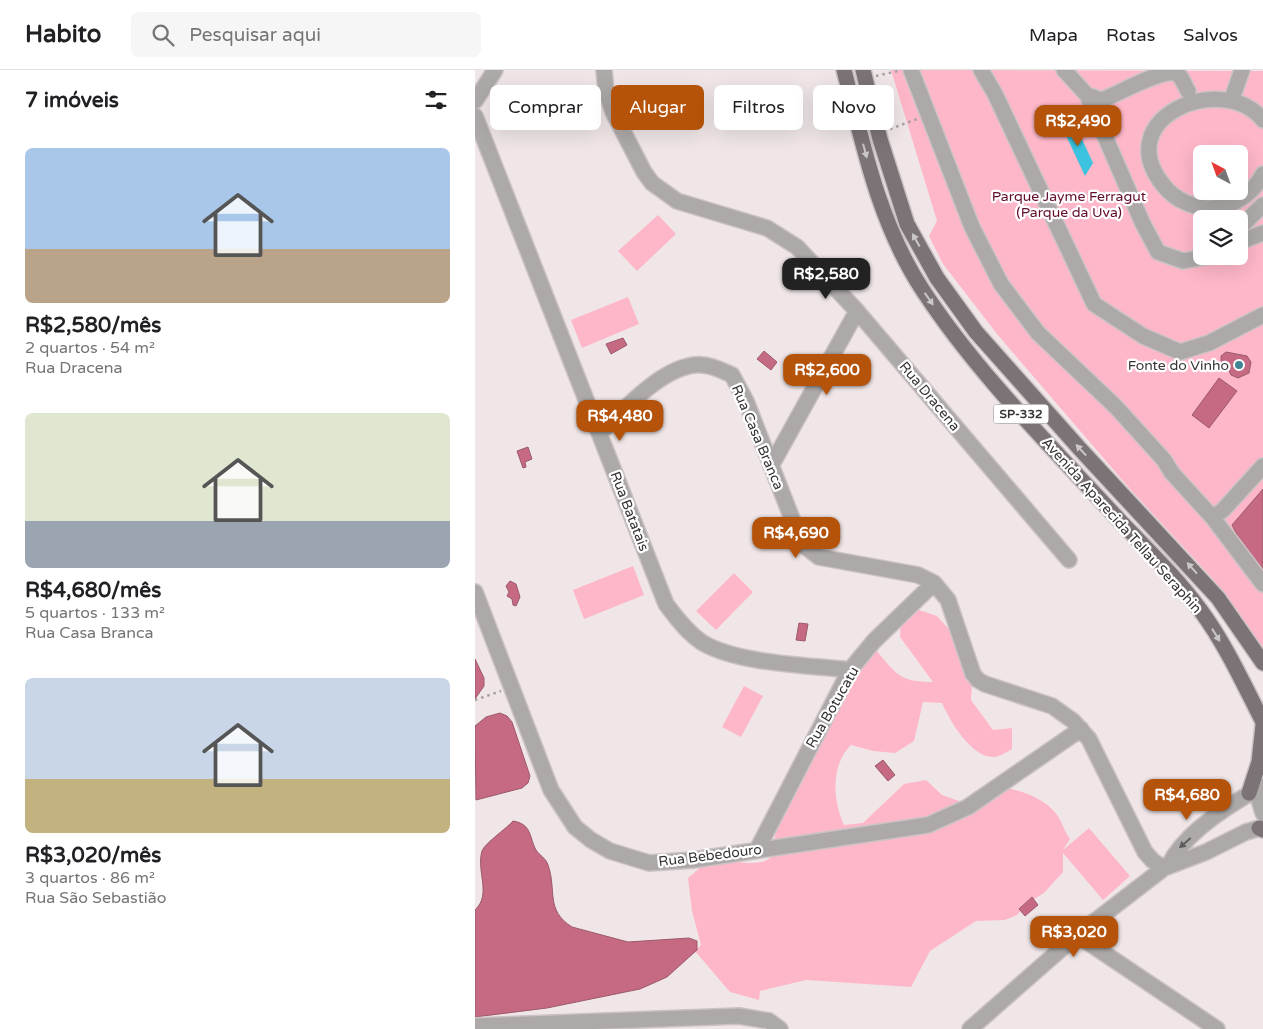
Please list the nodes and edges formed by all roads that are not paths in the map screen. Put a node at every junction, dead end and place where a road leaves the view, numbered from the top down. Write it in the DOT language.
graph roads {
  1 [pos="495,70"];
  2 [pos="604,70"];
  3 [pos="844,70"];
  4 [pos="911,70"];
  5 [pos="981,70"];
  6 [pos="1065,70"];
  7 [pos="1242,70"];
  8 [pos="864,74"];
  9 [pos="1188,91"];
  10 [pos="1235,93"];
  11 [pos="1087,96"];
  12 [pos="475,102"];
  13 [pos="475,116"];
  14 [pos="1263,120"];
  15 [pos="1263,174"];
  16 [pos="1263,205"];
  17 [pos="1248,219"];
  18 [pos="1263,233"];
  19 [pos="1248,239"];
  20 [pos="1193,256"];
  21 [pos="1193,259"];
  22 [pos="1183,261"];
  23 [pos="857,311"];
  24 [pos="1263,315"];
  25 [pos="601,433"];
  26 [pos="771,466"];
  27 [pos="1263,466"];
  28 [pos="1213,518"];
  29 [pos="1069,560"];
  30 [pos="934,583"];
  31 [pos="1263,584"];
  32 [pos="475,592"];
  33 [pos="1263,663"];
  34 [pos="851,670"];
  35 [pos="1263,723"];
  36 [pos="1081,729"];
  37 [pos="1256,790"];
  38 [pos="1263,813"];
  39 [pos="1262,829"];
  40 [pos="757,850"];
  41 [pos="1166,866"];
  42 [pos="1077,935"];
  43 [pos="475,1026"];
  44 [pos="780,1029"];
  45 [pos="970,1029"];
  46 [pos="1217,1029"];
  1 -- 12 [label="street"];
  2 -- 23 [label="street, Rua Dracena"];
  3 -- 35 [label="main road, Avenida Aparecida Tellau Seraphin / SP-332, one-way"];
  4 -- 28 [label="street"];
  5 -- 24 [label="street"];
  6 -- 11 [label="street"];
  7 -- 10 [label="street"];
  33 -- 8 [label="main road, Avenida Aparecida Tellau Seraphin / SP-332, one-way"];
  9 -- 10 [label="street"];
  9 -- 11 [label="street"];
  9 -- 15 [label="street"];
  10 -- 14 [label="street"];
  11 -- 22 [label="street"];
  13 -- 25 [label="street, Rua Batatais"];
  16 -- 17 [label="street"];
  18 -- 19 [label="street"];
  20 -- 22 [label="street"];
  21 -- 22 [label="street"];
  23 -- 26 [label="street"];
  23 -- 29 [label="street, Rua Dracena"];
  25 -- 26 [label="street, Rua Casa Branca"];
  25 -- 34 [label="street, Rua Batatais"];
  26 -- 30 [label="street, Rua Casa Branca"];
  27 -- 28 [label="street"];
  28 -- 31 [label="street"];
  30 -- 34 [label="street, Rua Botucatu"];
  30 -- 36 [label="street"];
  32 -- 40 [label="street, Rua Bebedouro"];
  34 -- 40 [label="street, Rua Botucatu"];
  35 -- 37 [label="main road"];
  36 -- 40 [label="street, Rua Bebedouro"];
  36 -- 41 [label="street"];
  37 -- 38 [label="street"];
  37 -- 41 [label="street, one-way"];
  39 -- 41 [label="street"];
  41 -- 42 [label="street"];
  42 -- 45 [label="street"];
  42 -- 46 [label="street"];
  43 -- 44 [label="street"];
}
